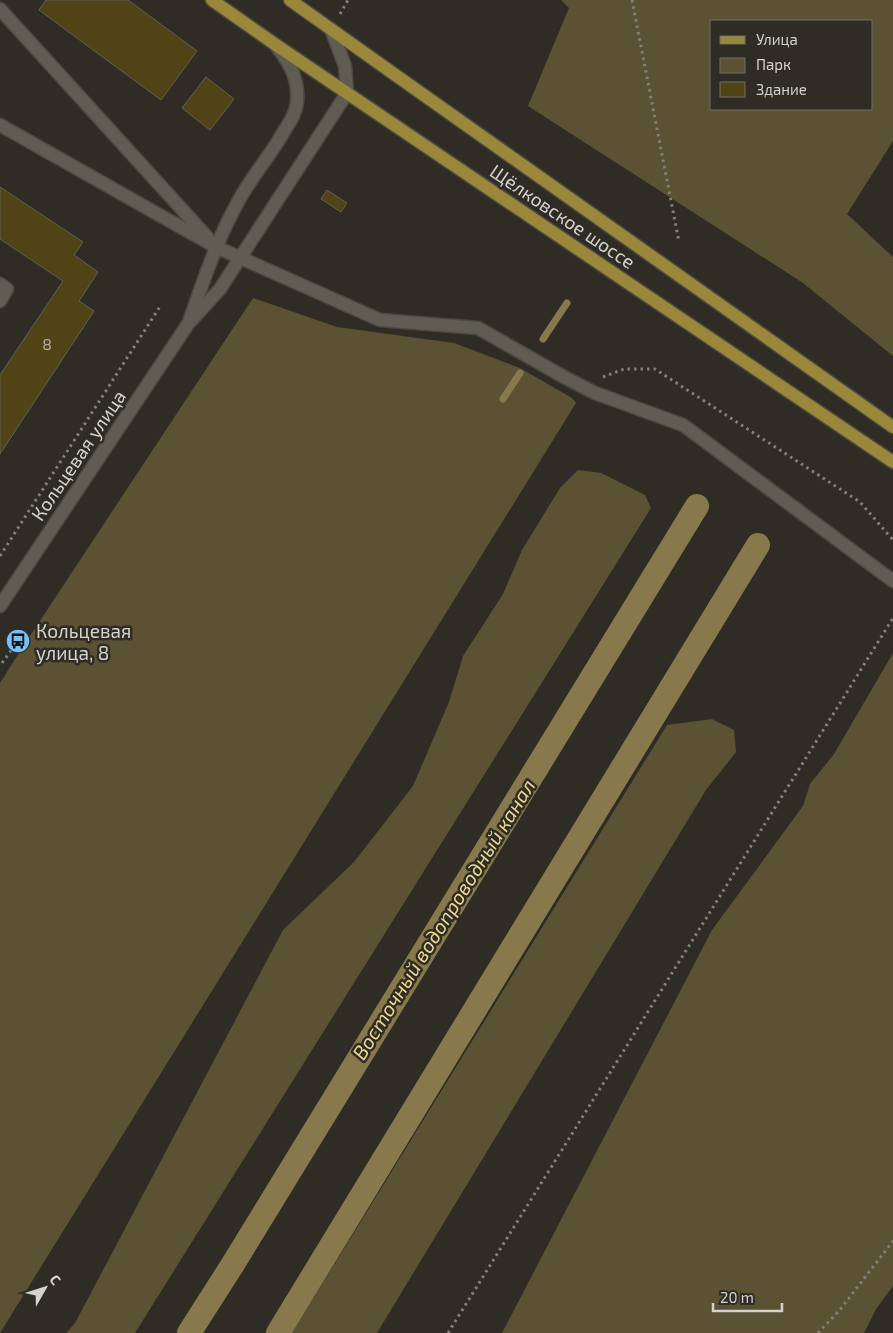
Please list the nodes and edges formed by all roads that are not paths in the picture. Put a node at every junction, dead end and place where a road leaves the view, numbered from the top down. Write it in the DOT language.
graph roads {
  1 [pos="212,0"];
  2 [pos="290,0"];
  3 [pos="0,9"];
  4 [pos="331,29"];
  5 [pos="276,45"];
  6 [pos="348,93"];
  7 [pos="0,125"];
  8 [pos="216,247"];
  9 [pos="241,258"];
  10 [pos="0,284"];
  11 [pos="0,301"];
  12 [pos="188,324"];
  13 [pos="893,427"];
  14 [pos="893,462"];
  15 [pos="893,581"];
  16 [pos="0,606"];
  1 -- 5 [label="main road, Щёлковское шоссе"];
  2 -- 4 [label="main road, Щёлковское шоссе"];
  3 -- 8 [label="street"];
  4 -- 6 [label="street"];
  4 -- 13 [label="main road, Щёлковское шоссе"];
  5 -- 6 [label="main road, Щёлковское шоссе"];
  5 -- 8 [label="street, Кольцевая улица"];
  6 -- 9 [label="street, Кольцевая улица"];
  6 -- 14 [label="main road, Щёлковское шоссе"];
  7 -- 8 [label="street"];
  8 -- 9 [label="street"];
  8 -- 12 [label="street, Кольцевая улица"];
  9 -- 12 [label="street, Кольцевая улица"];
  9 -- 15 [label="street"];
  10 -- 11 [label="street"];
  12 -- 16 [label="street, Кольцевая улица"];
}
